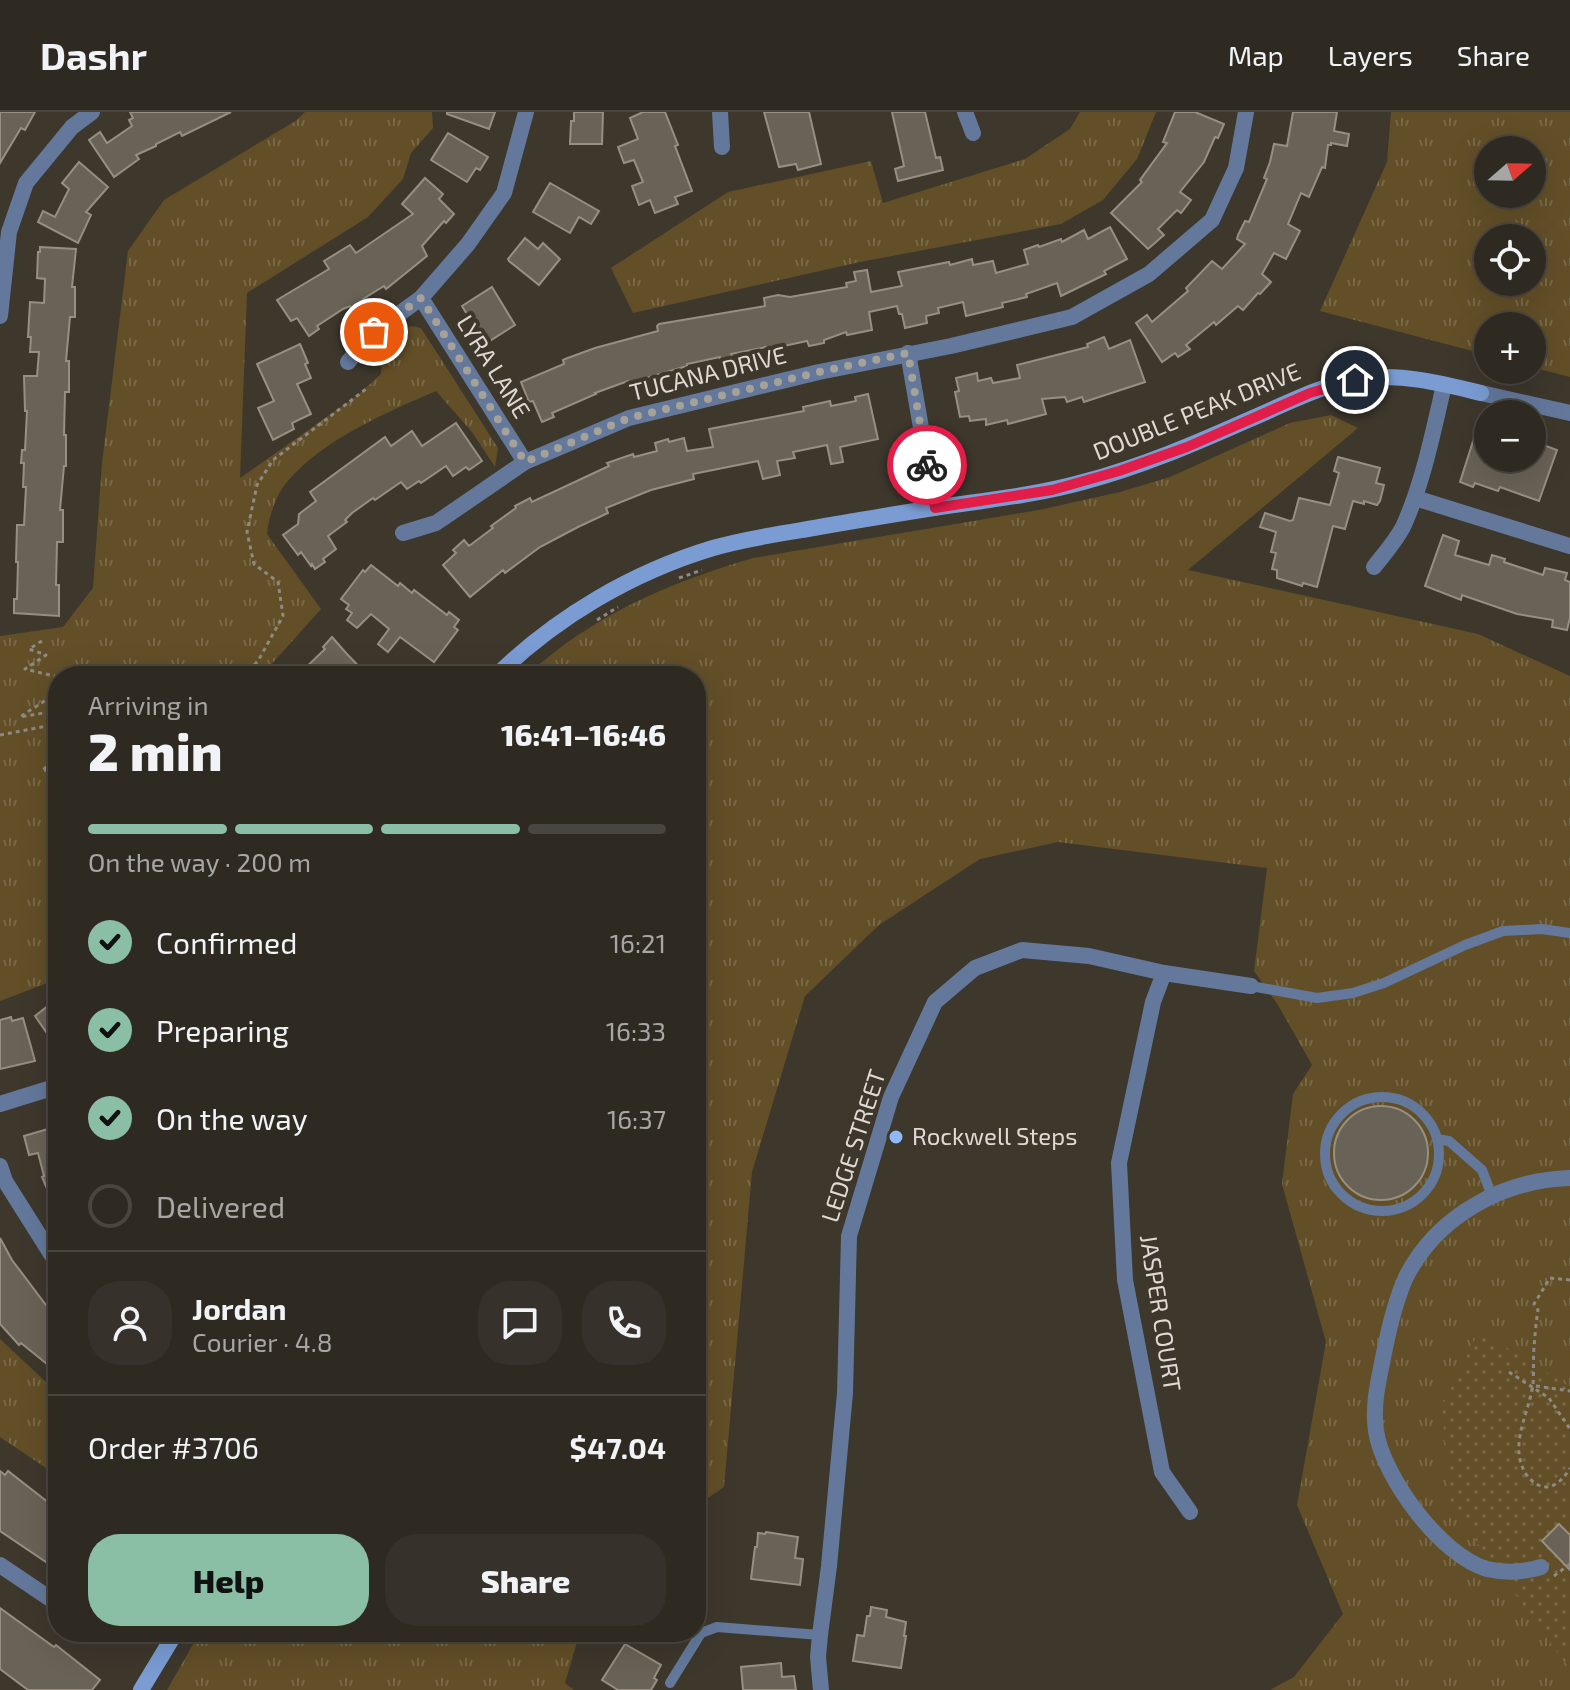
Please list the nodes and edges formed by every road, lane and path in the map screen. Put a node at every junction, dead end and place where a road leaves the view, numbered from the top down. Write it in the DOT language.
graph roads {
  1 [pos="92,112"];
  2 [pos="526,112"];
  3 [pos="720,112"];
  4 [pos="965,112"];
  5 [pos="1246,112"];
  6 [pos="973,133"];
  7 [pos="722,147"];
  8 [pos="1,289"];
  9 [pos="421,298"];
  10 [pos="0,316"];
  11 [pos="908,353"];
  12 [pos="348,362"];
  13 [pos="1444,385"];
  14 [pos="366,389"];
  15 [pos="1570,413"];
  16 [pos="525,462"];
  17 [pos="1415,498"];
  18 [pos="935,508"];
  19 [pos="403,533"];
  20 [pos="1570,546"];
  21 [pos="1374,567"];
  22 [pos="42,641"];
  23 [pos="253,666"];
  24 [pos="507,666"];
  25 [pos="48,675"];
  26 [pos="48,699"];
  27 [pos="48,712"];
  28 [pos="48,726"];
  29 [pos="0,735"];
  30 [pos="1570,933"];
  31 [pos="1164,973"];
  32 [pos="1251,986"];
  33 [pos="48,1089"];
  34 [pos="0,1104"];
  35 [pos="1437,1139"];
  36 [pos="0,1166"];
  37 [pos="1570,1178"];
  38 [pos="1492,1196"];
  39 [pos="48,1249"];
  40 [pos="1570,1280"];
  41 [pos="1509,1372"];
  42 [pos="1533,1386"];
  43 [pos="1570,1391"];
  44 [pos="1570,1429"];
  45 [pos="1570,1468"];
  46 [pos="1190,1512"];
  47 [pos="1570,1564"];
  48 [pos="0,1565"];
  49 [pos="1546,1572"];
  50 [pos="48,1597"];
  51 [pos="706,1631"];
  52 [pos="820,1635"];
  53 [pos="170,1642"];
  54 [pos="695,1642"];
  55 [pos="670,1683"];
  56 [pos="141,1690"];
  57 [pos="821,1690"];
  1 -- 8 [label="street"];
  2 -- 9 [label="street"];
  3 -- 7 [label="street"];
  4 -- 6 [label="street"];
  5 -- 11 [label="street, TUCANA DRIVE"];
  8 -- 10 [label="street"];
  9 -- 12 [label="street"];
  9 -- 16 [label="street, LYRA LANE"];
  11 -- 16 [label="street, TUCANA DRIVE"];
  11 -- 18 [label="street"];
  13 -- 15 [label="street, DOUBLE PEAK DRIVE"];
  13 -- 17 [label="street"];
  13 -- 18 [label="street, DOUBLE PEAK DRIVE"];
  14 -- 23 [label="path"];
  16 -- 19 [label="street, TUCANA DRIVE"];
  17 -- 20 [label="street"];
  17 -- 21 [label="street"];
  18 -- 24 [label="street, DOUBLE PEAK DRIVE"];
  22 -- 25 [label="path"];
  26 -- 27 [label="path"];
  28 -- 29 [label="path"];
  30 -- 32 [label="lane, LEDGE STREET"];
  31 -- 32 [label="street, LEDGE STREET"];
  31 -- 46 [label="street, JASPER COURT"];
  31 -- 52 [label="street, LEDGE STREET"];
  33 -- 34 [label="street"];
  35 -- 35 [label="lane"];
  35 -- 38 [label="lane"];
  36 -- 39 [label="street"];
  37 -- 38 [label="street"];
  38 -- 49 [label="street"];
  40 -- 42 [label="path"];
  41 -- 42 [label="path"];
  42 -- 43 [label="path"];
  42 -- 44 [label="path"];
  42 -- 45 [label="path"];
  47 -- 49 [label="path"];
  48 -- 50 [label="street"];
  51 -- 52 [label="lane"];
  52 -- 57 [label="street, LEDGE STREET"];
  53 -- 56 [label="street"];
  54 -- 55 [label="lane"];
}
